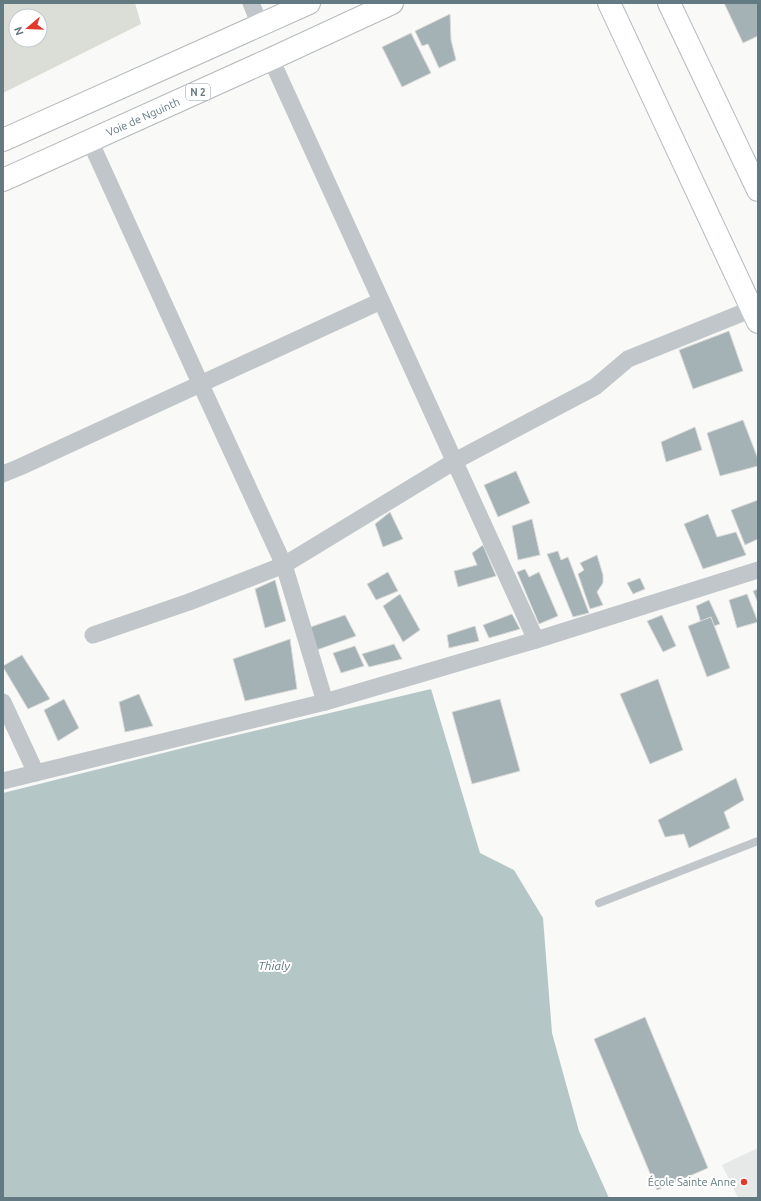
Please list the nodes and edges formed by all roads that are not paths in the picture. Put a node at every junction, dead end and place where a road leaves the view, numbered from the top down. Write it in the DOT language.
graph roads {
  1 [pos="251,3"];
  2 [pos="309,3"];
  3 [pos="392,3"];
  4 [pos="609,3"];
  5 [pos="669,3"];
  6 [pos="260,25"];
  7 [pos="271,59"];
  8 [pos="3,140"];
  9 [pos="90,141"];
  10 [pos="3,180"];
  11 [pos="758,190"];
  12 [pos="381,301"];
  13 [pos="755,316"];
  14 [pos="201,385"];
  15 [pos="455,461"];
  16 [pos="3,474"];
  17 [pos="284,565"];
  18 [pos="758,570"];
  19 [pos="93,636"];
  20 [pos="536,640"];
  21 [pos="3,702"];
  22 [pos="325,702"];
  23 [pos="36,773"];
  24 [pos="3,781"];
  25 [pos="758,841"];
  26 [pos="599,903"];
  1 -- 6 [label="street"];
  2 -- 6 [label="main road"];
  3 -- 7 [label="main road, Voie de Nguinth / N 2"];
  4 -- 13 [label="main road"];
  5 -- 11 [label="main road"];
  6 -- 8 [label="main road"];
  7 -- 9 [label="main road, Voie de Nguinth / N 2"];
  7 -- 12 [label="street"];
  9 -- 10 [label="main road, Voie de Nguinth / N 2"];
  9 -- 14 [label="street"];
  12 -- 14 [label="street"];
  12 -- 15 [label="street"];
  13 -- 15 [label="street"];
  14 -- 16 [label="street"];
  14 -- 17 [label="street"];
  15 -- 17 [label="street"];
  15 -- 20 [label="street"];
  17 -- 19 [label="street"];
  17 -- 22 [label="street"];
  18 -- 20 [label="street"];
  20 -- 22 [label="street"];
  21 -- 23 [label="street"];
  22 -- 23 [label="street"];
  23 -- 24 [label="street"];
  25 -- 26 [label="lane"];
}
